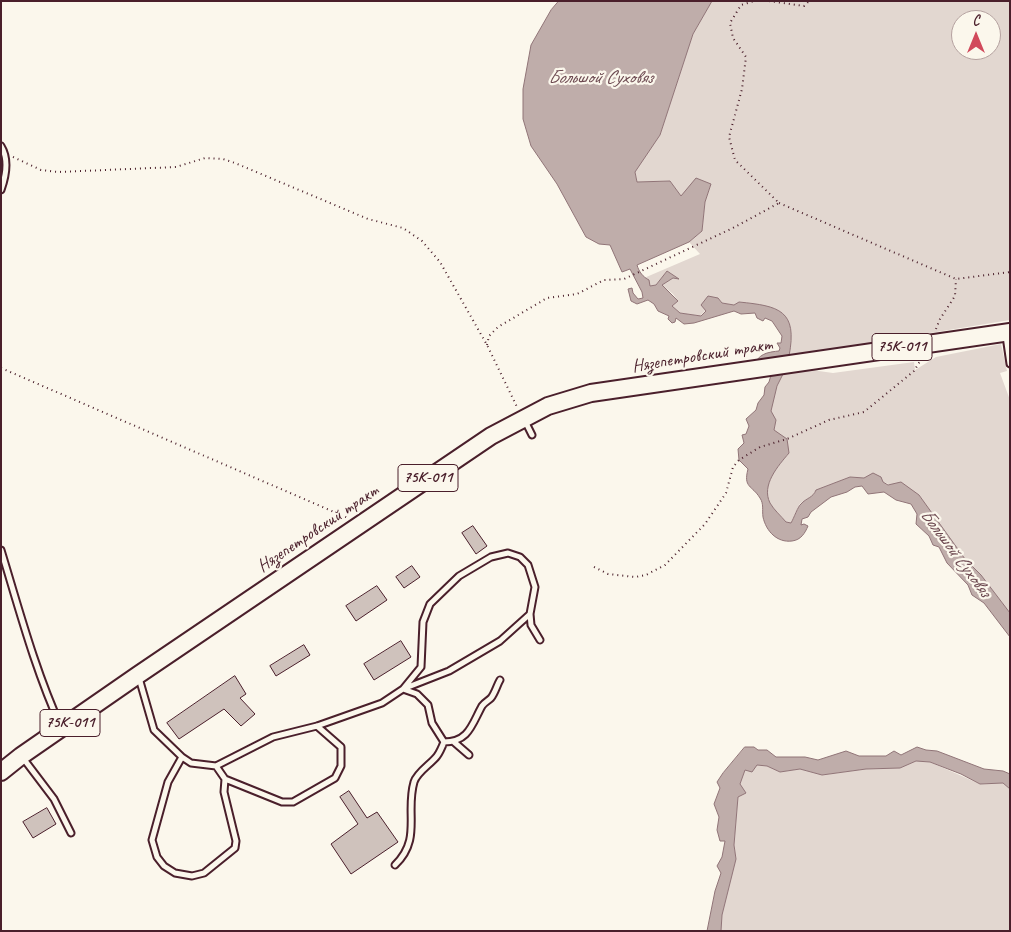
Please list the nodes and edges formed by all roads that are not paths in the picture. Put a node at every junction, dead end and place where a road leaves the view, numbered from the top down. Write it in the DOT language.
graph roads {
  1 [pos="1,146"];
  2 [pos="1,190"];
  3 [pos="1007,332"];
  4 [pos="1010,364"];
  5 [pos="523,418"];
  6 [pos="532,435"];
  7 [pos="1,550"];
  8 [pos="530,614"];
  9 [pos="540,640"];
  10 [pos="138,675"];
  11 [pos="500,680"];
  12 [pos="403,690"];
  13 [pos="317,726"];
  14 [pos="62,728"];
  15 [pos="444,742"];
  16 [pos="454,742"];
  17 [pos="469,755"];
  18 [pos="21,756"];
  19 [pos="182,757"];
  20 [pos="216,766"];
  21 [pos="1,772"];
  22 [pos="225,779"];
  23 [pos="71,833"];
  24 [pos="395,865"];
  1 -- 2 [label="lane"];
  3 -- 4 [label="lane"];
  3 -- 5 [label="main road, Нязепетровский тракт / 75К-011"];
  5 -- 6 [label="lane"];
  5 -- 10 [label="main road, Нязепетровский тракт / 75К-011"];
  7 -- 14 [label="lane"];
  8 -- 9 [label="lane"];
  8 -- 12 [label="lane"];
  8 -- 12 [label="lane"];
  10 -- 14 [label="main road, Нязепетровский тракт / 75К-011"];
  10 -- 19 [label="lane"];
  11 -- 16 [label="lane"];
  12 -- 13 [label="lane"];
  12 -- 15 [label="lane"];
  13 -- 20 [label="lane"];
  13 -- 22 [label="lane"];
  14 -- 18 [label="main road, Нязепетровский тракт / 75К-011"];
  15 -- 16 [label="lane"];
  15 -- 24 [label="lane"];
  16 -- 17 [label="lane"];
  18 -- 21 [label="main road, Нязепетровский тракт / 75К-011"];
  18 -- 23 [label="lane"];
  19 -- 20 [label="lane"];
  19 -- 22 [label="lane"];
  20 -- 22 [label="lane"];
}
